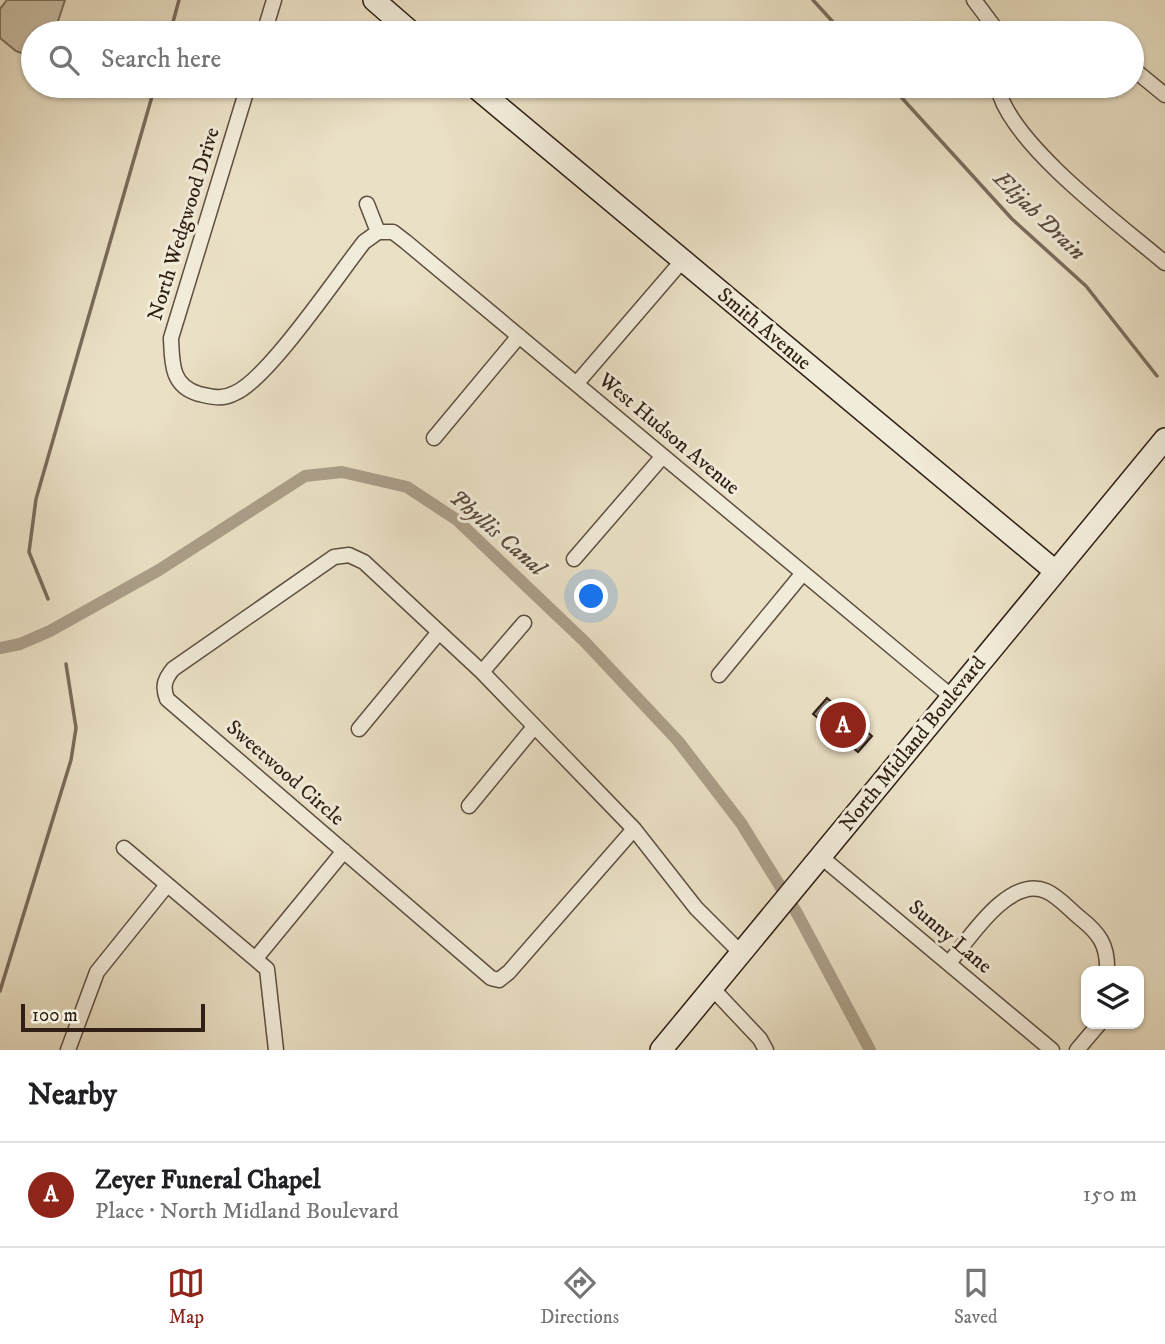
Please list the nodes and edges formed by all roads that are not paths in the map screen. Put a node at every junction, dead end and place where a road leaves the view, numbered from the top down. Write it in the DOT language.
graph roads {
  1 [pos="274,0"];
  2 [pos="374,0"];
  3 [pos="974,0"];
  4 [pos="268,21"];
  5 [pos="398,21"];
  6 [pos="990,21"];
  7 [pos="1144,78"];
  8 [pos="1165,95"];
  9 [pos="244,98"];
  10 [pos="488,98"];
  11 [pos="1001,98"];
  12 [pos="368,204"];
  13 [pos="378,232"];
  14 [pos="682,261"];
  15 [pos="1165,263"];
  16 [pos="519,336"];
  17 [pos="577,383"];
  18 [pos="434,438"];
  19 [pos="1165,439"];
  20 [pos="663,456"];
  21 [pos="574,559"];
  22 [pos="1055,571"];
  23 [pos="803,573"];
  24 [pos="524,623"];
  25 [pos="439,632"];
  26 [pos="482,672"];
  27 [pos="719,675"];
  28 [pos="951,697"];
  29 [pos="534,727"];
  30 [pos="359,729"];
  31 [pos="468,806"];
  32 [pos="634,829"];
  33 [pos="124,848"];
  34 [pos="344,851"];
  35 [pos="820,856"];
  36 [pos="167,885"];
  37 [pos="741,953"];
  38 [pos="256,958"];
  39 [pos="949,963"];
  40 [pos="1107,966"];
  41 [pos="712,988"];
  42 [pos="1095,1029"];
  43 [pos="68,1050"];
  44 [pos="276,1050"];
  45 [pos="661,1050"];
  46 [pos="766,1050"];
  47 [pos="1052,1050"];
  48 [pos="1077,1050"];
  1 -- 4 [label="street"];
  2 -- 5 [label="street"];
  3 -- 6 [label="street"];
  7 -- 8 [label="street"];
  9 -- 13 [label="street, North Wedgwood Drive"];
  10 -- 14 [label="street, Smith Avenue"];
  11 -- 15 [label="street"];
  12 -- 13 [label="street"];
  13 -- 16 [label="street, West Hudson Avenue"];
  14 -- 17 [label="street"];
  14 -- 22 [label="street, Smith Avenue"];
  16 -- 17 [label="street, West Hudson Avenue"];
  16 -- 18 [label="street"];
  17 -- 20 [label="street, West Hudson Avenue"];
  19 -- 22 [label="street, North Midland Boulevard"];
  20 -- 21 [label="street"];
  20 -- 23 [label="street, West Hudson Avenue"];
  22 -- 28 [label="street, North Midland Boulevard"];
  23 -- 27 [label="street"];
  23 -- 28 [label="street, West Hudson Avenue"];
  24 -- 26 [label="street"];
  25 -- 26 [label="street, Sweetwood Circle"];
  25 -- 30 [label="street"];
  25 -- 34 [label="street, Sweetwood Circle"];
  26 -- 29 [label="street, Sweetwood Circle"];
  28 -- 35 [label="street, North Midland Boulevard"];
  29 -- 31 [label="street"];
  29 -- 32 [label="street, Sweetwood Circle"];
  32 -- 34 [label="street, Sweetwood Circle"];
  32 -- 37 [label="street, Sweetwood Circle"];
  33 -- 36 [label="street"];
  34 -- 38 [label="street"];
  35 -- 37 [label="street, North Midland Boulevard"];
  35 -- 39 [label="street, Sunny Lane"];
  36 -- 38 [label="street"];
  36 -- 43 [label="street"];
  37 -- 41 [label="street, North Midland Boulevard"];
  38 -- 44 [label="street"];
  39 -- 40 [label="street"];
  39 -- 47 [label="street, Sunny Lane"];
  41 -- 45 [label="street, North Midland Boulevard"];
  41 -- 46 [label="street"];
  42 -- 48 [label="street"];
}
